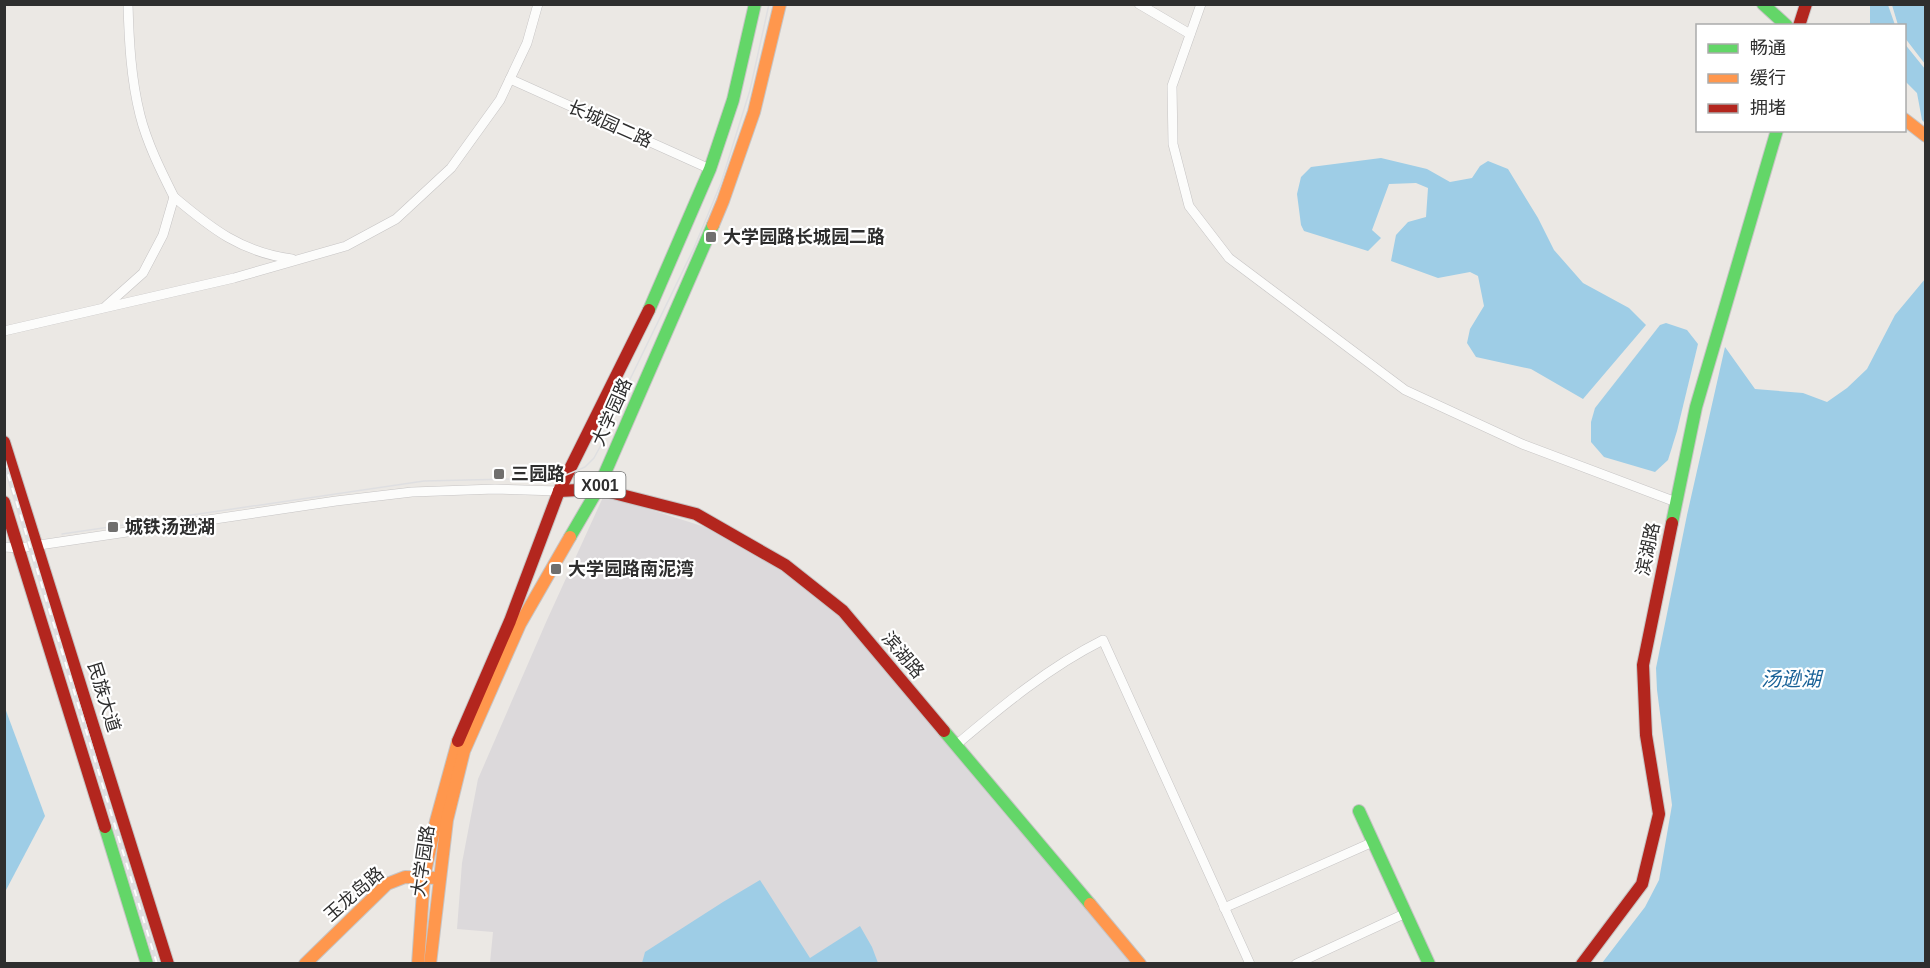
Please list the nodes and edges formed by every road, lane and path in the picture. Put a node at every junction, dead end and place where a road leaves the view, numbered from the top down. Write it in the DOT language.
graph roads {
  1 [pos="128,4"];
  2 [pos="538,4"];
  3 [pos="755,4"];
  4 [pos="780,4"];
  5 [pos="1139,4"];
  6 [pos="1201,4"];
  7 [pos="1763,4"];
  8 [pos="1806,4"];
  9 [pos="1814,4"];
  10 [pos="1785,24"];
  11 [pos="1800,24"];
  12 [pos="1809,24"];
  13 [pos="1190,34"];
  14 [pos="510,79"];
  15 [pos="1906,121"];
  16 [pos="1776,132"];
  17 [pos="1926,136"];
  18 [pos="711,169"];
  19 [pos="174,197"];
  20 [pos="295,260"];
  21 [pos="104,308"];
  22 [pos="4,331"];
  23 [pos="4,442"];
  24 [pos="598,489"];
  25 [pos="559,491"];
  26 [pos="4,502"];
  27 [pos="1676,502"];
  28 [pos="37,545"];
  29 [pos="4,547"];
  30 [pos="19,548"];
  31 [pos="956,745"];
  32 [pos="1359,811"];
  33 [pos="1373,842"];
  34 [pos="424,877"];
  35 [pos="438,878"];
  36 [pos="1224,908"];
  37 [pos="1406,913"];
  38 [pos="147,963"];
  39 [pos="168,963"];
  40 [pos="305,963"];
  41 [pos="418,963"];
  42 [pos="430,963"];
  43 [pos="1140,963"];
  44 [pos="1250,963"];
  45 [pos="1296,963"];
  46 [pos="1429,963"];
  47 [pos="1582,963"];
  1 -- 19 [label="street"];
  2 -- 14 [label="street"];
  3 -- 18 [label="main road, 大学园路 / X001"];
  4 -- 24 [label="main road, 大学园路 / X001"];
  5 -- 13 [label="street"];
  6 -- 13 [label="street"];
  7 -- 10 [label="main road"];
  8 -- 11 [label="main road"];
  9 -- 12 [label="main road"];
  13 -- 27 [label="street"];
  14 -- 18 [label="street, 长城园二路"];
  14 -- 20 [label="street"];
  15 -- 17 [label="main road"];
  16 -- 27 [label="main road, 滨湖路"];
  18 -- 25 [label="main road, 大学园路 / X001"];
  19 -- 20 [label="street"];
  19 -- 21 [label="street"];
  20 -- 21 [label="street"];
  21 -- 22 [label="street"];
  23 -- 28 [label="main road, 民族大道"];
  24 -- 25 [label="main road, 滨湖路"];
  24 -- 31 [label="main road, 滨湖路"];
  24 -- 35 [label="main road, 大学园路 / X001"];
  25 -- 28 [label="street"];
  25 -- 34 [label="main road, 大学园路 / X001"];
  26 -- 30 [label="main road, 民族大道"];
  27 -- 47 [label="main road, 滨湖路"];
  28 -- 30 [label="street"];
  28 -- 39 [label="main road, 民族大道"];
  29 -- 30 [label="street"];
  30 -- 38 [label="main road, 民族大道"];
  31 -- 36 [label="street"];
  31 -- 43 [label="main road, 滨湖路"];
  32 -- 33 [label="main road"];
  33 -- 36 [label="street"];
  33 -- 37 [label="main road"];
  34 -- 35 [label="main road, 玉龙岛路"];
  34 -- 40 [label="main road, 玉龙岛路"];
  34 -- 41 [label="main road, 大学园路 / X001"];
  35 -- 42 [label="main road, 大学园路 / X001"];
  36 -- 44 [label="street"];
  37 -- 45 [label="street"];
  37 -- 46 [label="main road"];
}
